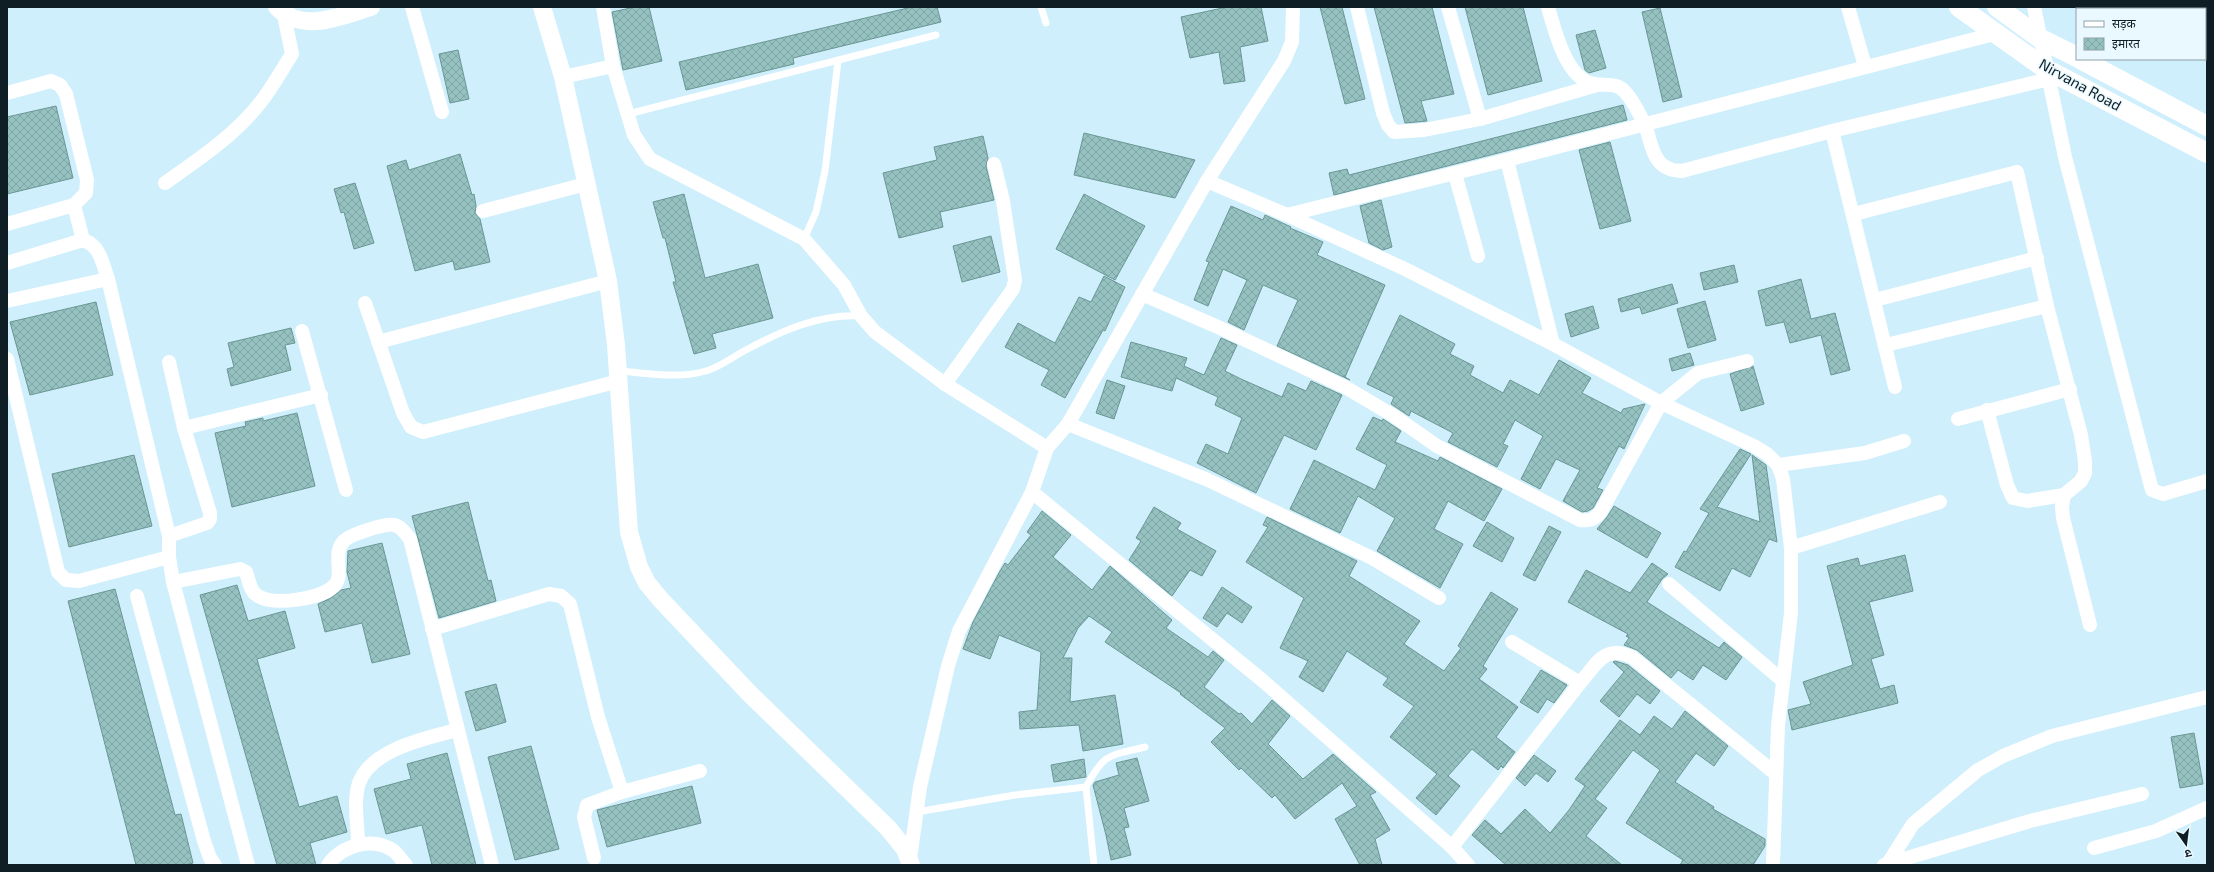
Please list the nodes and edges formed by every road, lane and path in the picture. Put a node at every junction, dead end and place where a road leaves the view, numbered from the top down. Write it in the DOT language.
graph roads {
  1 [pos="371,7"];
  2 [pos="412,7"];
  3 [pos="542,7"];
  4 [pos="603,7"];
  5 [pos="1041,7"];
  6 [pos="1293,7"];
  7 [pos="1357,7"];
  8 [pos="1448,7"];
  9 [pos="1548,7"];
  10 [pos="1848,7"];
  11 [pos="1959,7"];
  12 [pos="1997,7"];
  13 [pos="2034,7"];
  14 [pos="280,11"];
  15 [pos="1046,23"];
  16 [pos="1994,34"];
  17 [pos="936,35"];
  18 [pos="2042,38"];
  19 [pos="2076,56"];
  20 [pos="2082,60"];
  21 [pos="838,61"];
  22 [pos="613,66"];
  23 [pos="1865,66"];
  24 [pos="2047,74"];
  25 [pos="562,77"];
  26 [pos="1597,85"];
  27 [pos="7,93"];
  28 [pos="442,112"];
  29 [pos="628,114"];
  30 [pos="1480,119"];
  31 [pos="1644,124"];
  32 [pos="2207,126"];
  33 [pos="1832,131"];
  34 [pos="2207,153"];
  35 [pos="1507,160"];
  36 [pos="994,164"];
  37 [pos="1455,174"];
  38 [pos="1207,181"];
  39 [pos="165,183"];
  40 [pos="586,184"];
  41 [pos="74,205"];
  42 [pos="483,211"];
  43 [pos="1854,214"];
  44 [pos="1287,215"];
  45 [pos="7,224"];
  46 [pos="804,239"];
  47 [pos="83,240"];
  48 [pos="1478,256"];
  49 [pos="2036,258"];
  50 [pos="7,263"];
  51 [pos="108,279"];
  52 [pos="608,280"];
  53 [pos="1142,294"];
  54 [pos="1875,300"];
  55 [pos="7,301"];
  56 [pos="365,302"];
  57 [pos="2047,306"];
  58 [pos="861,316"];
  59 [pos="302,331"];
  60 [pos="378,342"];
  61 [pos="1553,344"];
  62 [pos="1886,345"];
  63 [pos="7,359"];
  64 [pos="1747,361"];
  65 [pos="169,362"];
  66 [pos="619,376"];
  67 [pos="946,384"];
  68 [pos="1895,387"];
  69 [pos="2070,389"];
  70 [pos="321,395"];
  71 [pos="1661,403"];
  72 [pos="1987,410"];
  73 [pos="1958,419"];
  74 [pos="1068,424"];
  75 [pos="184,428"];
  76 [pos="1904,441"];
  77 [pos="1047,448"];
  78 [pos="1778,465"];
  79 [pos="2207,481"];
  80 [pos="346,490"];
  81 [pos="1032,492"];
  82 [pos="2064,495"];
  83 [pos="1940,502"];
  84 [pos="169,536"];
  85 [pos="1791,548"];
  86 [pos="169,558"];
  87 [pos="173,582"];
  88 [pos="1669,584"];
  89 [pos="137,596"];
  90 [pos="1440,598"];
  91 [pos="2090,625"];
  92 [pos="432,629"];
  93 [pos="1512,642"];
  94 [pos="1783,681"];
  95 [pos="1580,683"];
  96 [pos="2207,697"];
  97 [pos="456,730"];
  98 [pos="1145,747"];
  99 [pos="700,771"];
  100 [pos="1776,774"];
  101 [pos="1086,786"];
  102 [pos="622,792"];
  103 [pos="2142,794"];
  104 [pos="2207,808"];
  105 [pos="917,812"];
  106 [pos="358,844"];
  107 [pos="1452,847"];
  108 [pos="2094,848"];
  109 [pos="594,858"];
  110 [pos="910,862"];
  111 [pos="215,865"];
  112 [pos="248,865"];
  113 [pos="328,865"];
  114 [pos="406,865"];
  115 [pos="492,865"];
  116 [pos="1094,865"];
  117 [pos="1468,865"];
  118 [pos="1774,865"];
  119 [pos="1886,865"];
  1 -- 14 [label="street"];
  2 -- 28 [label="street"];
  3 -- 25 [label="street"];
  4 -- 22 [label="street"];
  5 -- 15 [label="lane"];
  6 -- 38 [label="street"];
  7 -- 30 [label="street"];
  8 -- 30 [label="street"];
  9 -- 26 [label="street"];
  10 -- 23 [label="street"];
  11 -- 16 [label="main road, Nirvana Road"];
  12 -- 18 [label="main road, Nirvana Road"];
  13 -- 18 [label="street"];
  14 -- 39 [label="street"];
  16 -- 23 [label="street"];
  16 -- 24 [label="main road, Nirvana Road"];
  17 -- 21 [label="lane"];
  18 -- 19 [label="main road, Nirvana Road"];
  18 -- 24 [label="street"];
  20 -- 32 [label="main road, Nirvana Road"];
  21 -- 29 [label="lane"];
  21 -- 46 [label="lane"];
  22 -- 25 [label="street"];
  22 -- 29 [label="street"];
  23 -- 31 [label="street"];
  24 -- 33 [label="street"];
  24 -- 34 [label="main road, Nirvana Road"];
  24 -- 79 [label="street"];
  25 -- 40 [label="street"];
  26 -- 30 [label="street"];
  26 -- 31 [label="street"];
  27 -- 41 [label="street"];
  29 -- 46 [label="street"];
  31 -- 33 [label="street"];
  31 -- 35 [label="street"];
  33 -- 43 [label="street"];
  35 -- 37 [label="street"];
  35 -- 61 [label="street"];
  36 -- 67 [label="street"];
  37 -- 44 [label="street"];
  37 -- 48 [label="street"];
  38 -- 44 [label="street"];
  38 -- 53 [label="street"];
  40 -- 42 [label="street"];
  40 -- 52 [label="street"];
  41 -- 45 [label="street"];
  41 -- 47 [label="street"];
  43 -- 49 [label="street"];
  43 -- 54 [label="street"];
  44 -- 61 [label="street"];
  46 -- 58 [label="street"];
  47 -- 50 [label="street"];
  47 -- 51 [label="street"];
  49 -- 54 [label="street"];
  49 -- 57 [label="street"];
  51 -- 55 [label="street"];
  51 -- 84 [label="street"];
  52 -- 60 [label="street"];
  52 -- 66 [label="street"];
  53 -- 71 [label="street"];
  53 -- 74 [label="street"];
  54 -- 62 [label="street"];
  56 -- 60 [label="street"];
  57 -- 62 [label="street"];
  57 -- 69 [label="street"];
  58 -- 66 [label="lane"];
  58 -- 67 [label="street"];
  59 -- 70 [label="street"];
  60 -- 66 [label="street"];
  61 -- 71 [label="street"];
  62 -- 68 [label="street"];
  63 -- 86 [label="street"];
  64 -- 71 [label="street"];
  65 -- 75 [label="street"];
  66 -- 110 [label="street"];
  67 -- 77 [label="street"];
  69 -- 72 [label="street"];
  69 -- 82 [label="street"];
  70 -- 75 [label="street"];
  70 -- 80 [label="street"];
  71 -- 78 [label="street"];
  72 -- 73 [label="street"];
  72 -- 82 [label="street"];
  74 -- 77 [label="street"];
  74 -- 90 [label="street"];
  75 -- 84 [label="street"];
  76 -- 78 [label="street"];
  77 -- 81 [label="street"];
  78 -- 85 [label="street"];
  81 -- 105 [label="street"];
  81 -- 107 [label="street"];
  82 -- 91 [label="street"];
  83 -- 85 [label="street"];
  84 -- 86 [label="street"];
  85 -- 94 [label="street"];
  86 -- 87 [label="street"];
  87 -- 92 [label="street"];
  87 -- 112 [label="street"];
  88 -- 94 [label="street"];
  89 -- 111 [label="street"];
  92 -- 97 [label="street"];
  92 -- 102 [label="street"];
  93 -- 95 [label="street"];
  94 -- 100 [label="street"];
  95 -- 100 [label="street"];
  95 -- 107 [label="street"];
  96 -- 119 [label="street"];
  97 -- 106 [label="street"];
  97 -- 115 [label="street"];
  98 -- 101 [label="lane"];
  99 -- 102 [label="street"];
  100 -- 118 [label="street"];
  101 -- 105 [label="lane"];
  101 -- 116 [label="lane"];
  102 -- 109 [label="street"];
  103 -- 119 [label="street"];
  104 -- 108 [label="street"];
  105 -- 110 [label="street"];
  106 -- 113 [label="street"];
  106 -- 114 [label="street"];
  107 -- 117 [label="street"];
}
